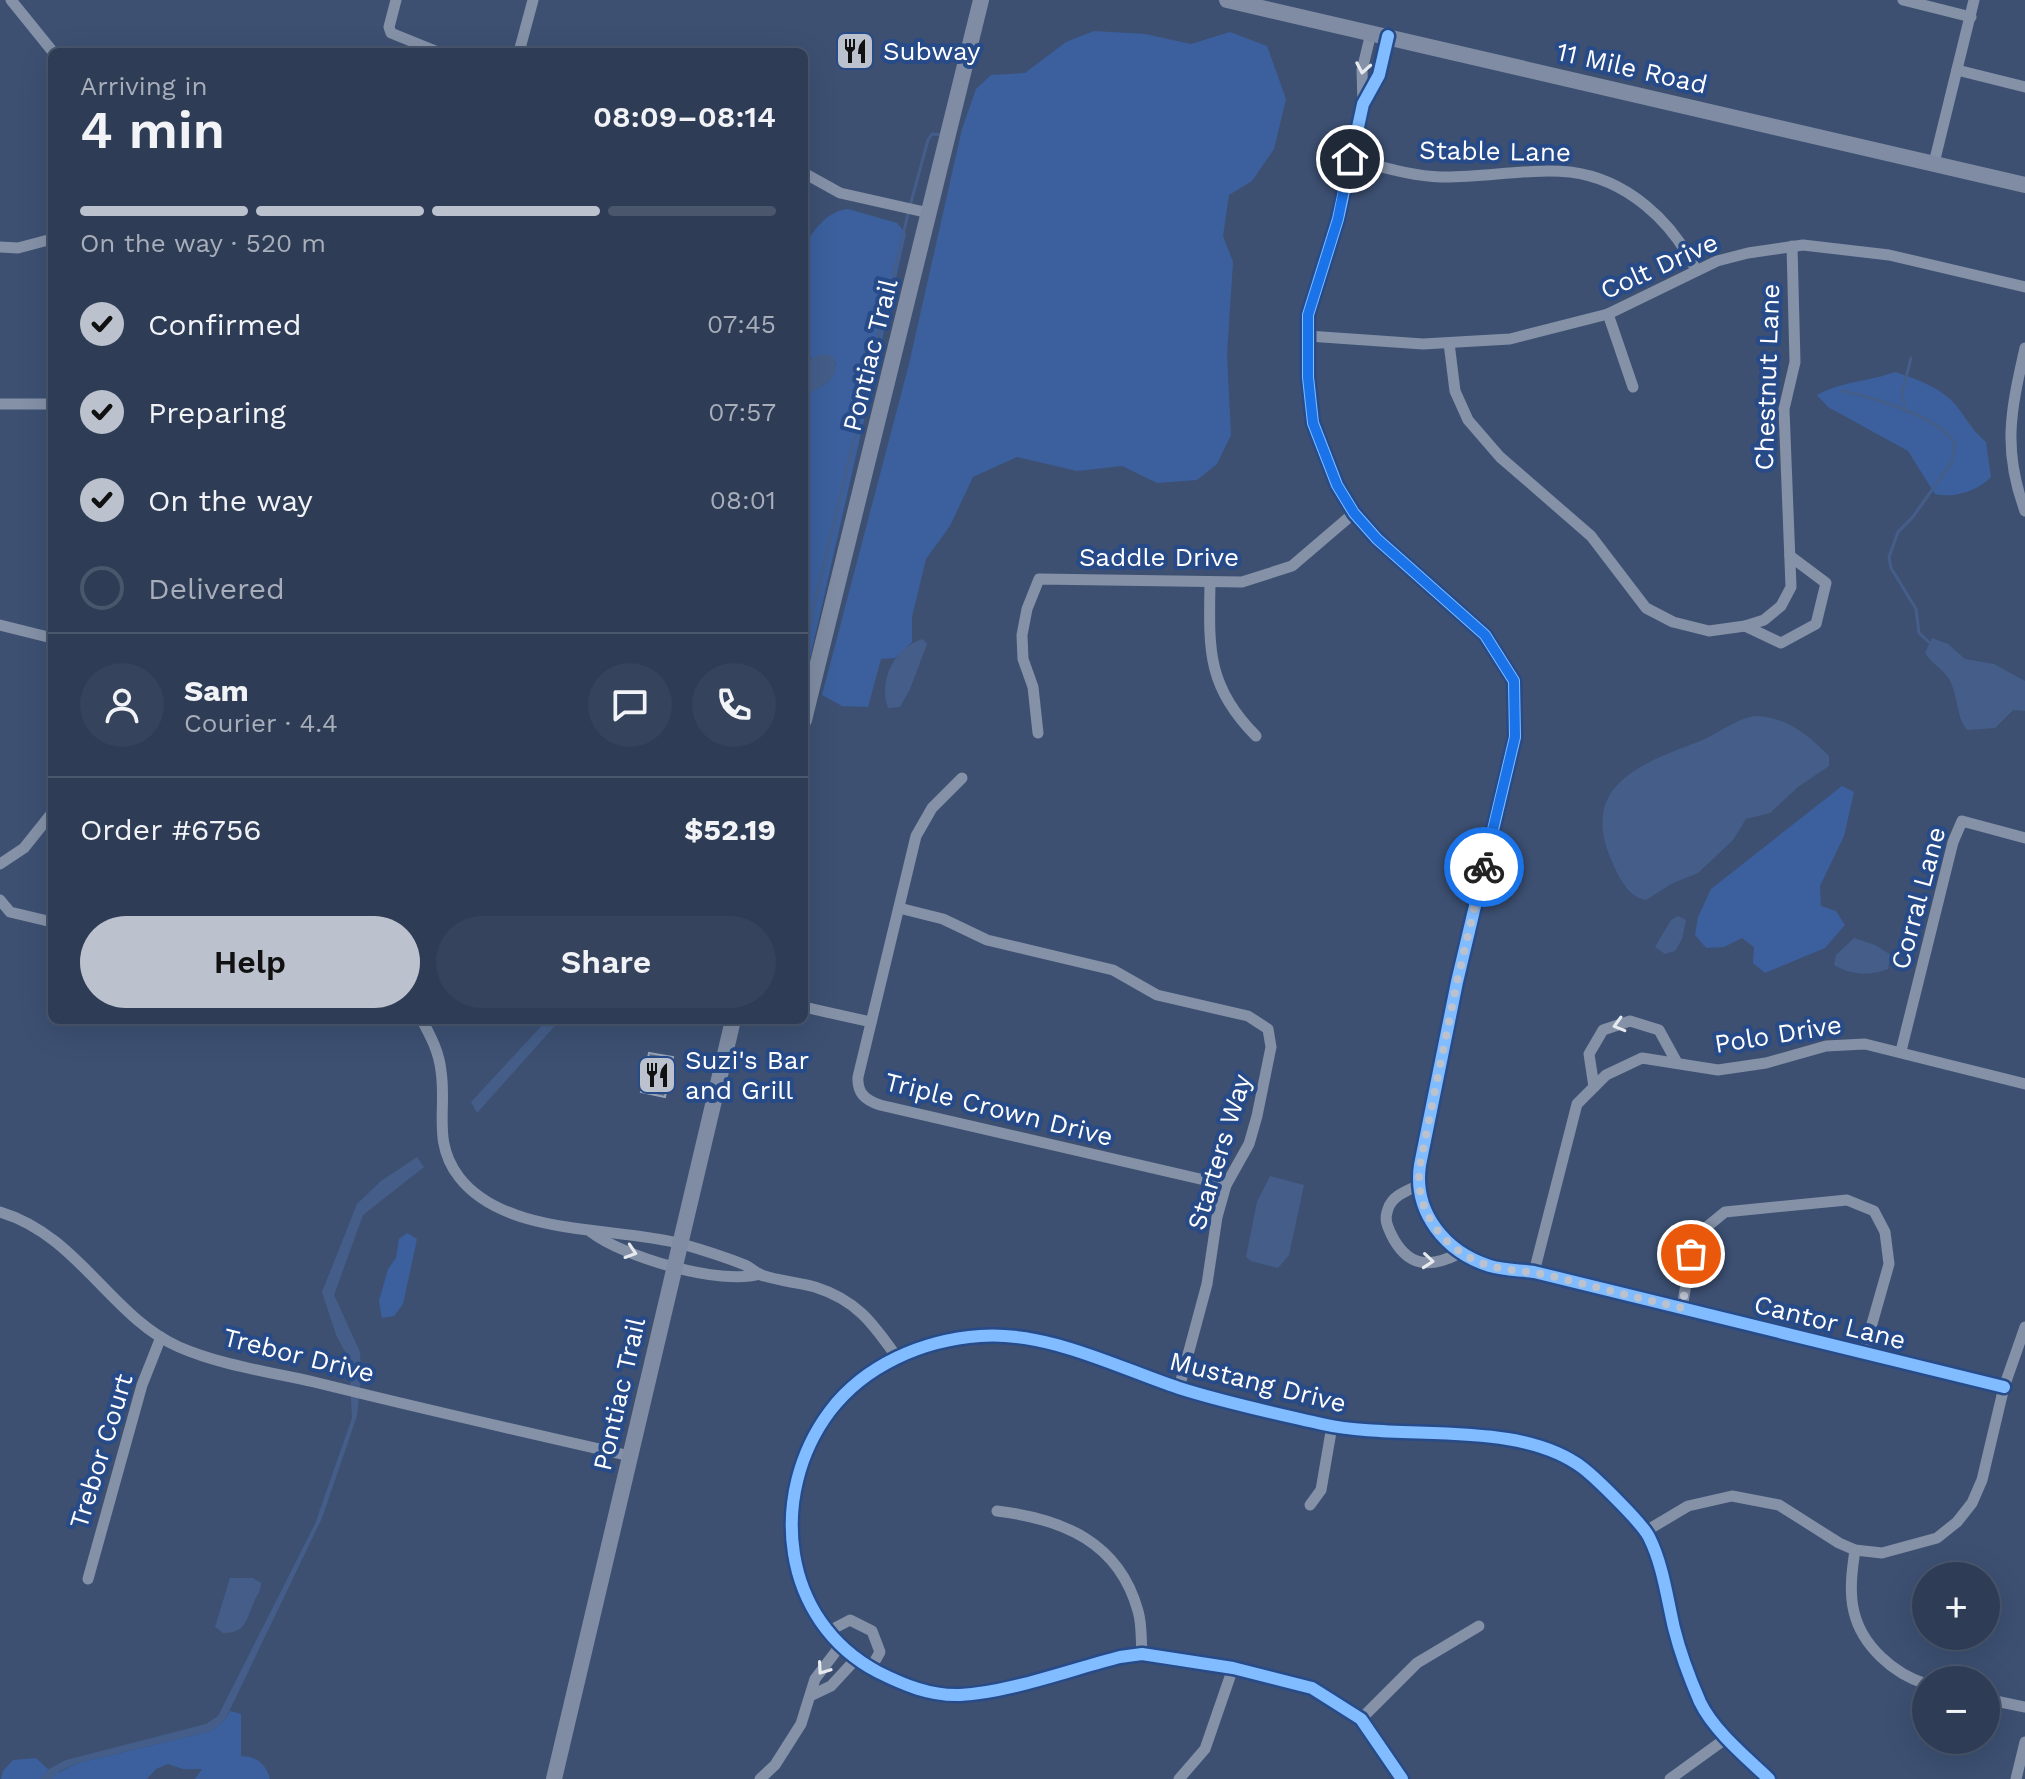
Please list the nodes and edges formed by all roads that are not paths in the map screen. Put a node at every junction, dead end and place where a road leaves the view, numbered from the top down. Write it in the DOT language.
graph roads {
  1 [pos="11,0"];
  2 [pos="396,0"];
  3 [pos="533,0"];
  4 [pos="981,0"];
  5 [pos="1227,0"];
  6 [pos="1903,0"];
  7 [pos="1974,0"];
  8 [pos="1971,17"];
  9 [pos="1371,33"];
  10 [pos="1388,36"];
  11 [pos="50,48"];
  12 [pos="428,48"];
  13 [pos="520,48"];
  14 [pos="1957,70"];
  15 [pos="2025,87"];
  16 [pos="1363,104"];
  17 [pos="1350,159"];
  18 [pos="1934,163"];
  19 [pos="808,175"];
  20 [pos="2025,185"];
  21 [pos="929,213"];
  22 [pos="48,240"];
  23 [pos="1792,246"];
  24 [pos="0,247"];
  25 [pos="1696,270"];
  26 [pos="2025,287"];
  27 [pos="1608,314"];
  28 [pos="1308,336"];
  29 [pos="1449,343"];
  30 [pos="2025,348"];
  31 [pos="1633,387"];
  32 [pos="0,404"];
  33 [pos="48,404"];
  34 [pos="2025,511"];
  35 [pos="1354,513"];
  36 [pos="1790,556"];
  37 [pos="1210,582"];
  38 [pos="0,625"];
  39 [pos="1745,626"];
  40 [pos="48,637"];
  41 [pos="808,704"];
  42 [pos="1038,733"];
  43 [pos="1256,736"];
  44 [pos="962,778"];
  45 [pos="48,818"];
  46 [pos="2025,838"];
  47 [pos="0,864"];
  48 [pos="0,900"];
  49 [pos="899,908"];
  50 [pos="48,921"];
  51 [pos="808,1008"];
  52 [pos="871,1022"];
  53 [pos="424,1024"];
  54 [pos="732,1024"];
  55 [pos="1901,1051"];
  56 [pos="1676,1061"];
  57 [pos="2025,1084"];
  58 [pos="1594,1087"];
  59 [pos="1226,1185"];
  60 [pos="1417,1186"];
  61 [pos="0,1212"];
  62 [pos="591,1231"];
  63 [pos="680,1244"];
  64 [pos="1460,1253"];
  65 [pos="674,1266"];
  66 [pos="1534,1272"];
  67 [pos="760,1274"];
  68 [pos="1682,1308"];
  69 [pos="2025,1327"];
  70 [pos="161,1337"];
  71 [pos="1864,1352"];
  72 [pos="896,1356"];
  73 [pos="2004,1387"];
  74 [pos="1179,1388"];
  75 [pos="1332,1426"];
  76 [pos="630,1456"];
  77 [pos="1310,1505"];
  78 [pos="997,1511"];
  79 [pos="1646,1531"];
  80 [pos="1855,1550"];
  81 [pos="88,1579"];
  82 [pos="1479,1626"];
  83 [pos="829,1631"];
  84 [pos="840,1646"];
  85 [pos="1142,1654"];
  86 [pos="855,1660"];
  87 [pos="871,1668"];
  88 [pos="1233,1668"];
  89 [pos="1912,1679"];
  90 [pos="812,1695"];
  91 [pos="2000,1702"];
  92 [pos="2025,1707"];
  93 [pos="1361,1719"];
  94 [pos="1728,1737"];
  95 [pos="2025,1742"];
  96 [pos="2020,1774"];
  97 [pos="554,1779"];
  98 [pos="760,1779"];
  99 [pos="1179,1779"];
  100 [pos="1402,1779"];
  101 [pos="1670,1779"];
  102 [pos="1769,1779"];
  1 -- 11 [label="street"];
  2 -- 12 [label="street"];
  3 -- 13 [label="street"];
  4 -- 21 [label="main road, Pontiac Trail"];
  5 -- 9 [label="main road, 11 Mile Road"];
  6 -- 8 [label="street"];
  7 -- 8 [label="street"];
  8 -- 14 [label="street"];
  9 -- 10 [label="main road, 11 Mile Road"];
  9 -- 16 [label="street, one-way"];
  10 -- 16 [label="street"];
  10 -- 18 [label="main road, 11 Mile Road"];
  14 -- 15 [label="street"];
  14 -- 18 [label="street"];
  16 -- 17 [label="street"];
  17 -- 25 [label="street, Stable Lane"];
  17 -- 28 [label="street"];
  18 -- 20 [label="main road, 11 Mile Road"];
  19 -- 21 [label="street"];
  21 -- 41 [label="main road, Pontiac Trail"];
  22 -- 24 [label="street"];
  23 -- 25 [label="street, Colt Drive"];
  23 -- 26 [label="street, Colt Drive"];
  23 -- 36 [label="street, Chestnut Lane"];
  25 -- 27 [label="street, Colt Drive"];
  27 -- 29 [label="street, Colt Drive"];
  27 -- 31 [label="street"];
  28 -- 29 [label="street, Colt Drive"];
  28 -- 35 [label="street"];
  29 -- 39 [label="street, Chestnut Lane"];
  30 -- 34 [label="street"];
  32 -- 33 [label="street"];
  35 -- 37 [label="street, Saddle Drive"];
  35 -- 60 [label="street"];
  36 -- 39 [label="street, Chestnut Lane"];
  36 -- 39 [label="street"];
  37 -- 42 [label="street, Saddle Drive"];
  37 -- 43 [label="street"];
  38 -- 40 [label="street"];
  44 -- 49 [label="street, Triple Crown Drive"];
  45 -- 47 [label="street"];
  46 -- 55 [label="street, Corral Lane"];
  48 -- 50 [label="street"];
  49 -- 52 [label="street, Triple Crown Drive"];
  49 -- 59 [label="street, Starters Way"];
  51 -- 52 [label="street"];
  52 -- 59 [label="street, Triple Crown Drive"];
  53 -- 62 [label="street"];
  54 -- 63 [label="main road, Pontiac Trail"];
  55 -- 56 [label="street, Polo Drive"];
  55 -- 57 [label="street, Polo Drive"];
  56 -- 58 [label="street, Polo Drive"];
  56 -- 58 [label="street, one-way"];
  58 -- 66 [label="street, Polo Drive"];
  59 -- 74 [label="street, Starters Way"];
  60 -- 64 [label="street"];
  60 -- 64 [label="street, one-way"];
  61 -- 70 [label="street, Trebor Drive"];
  62 -- 63 [label="street"];
  62 -- 65 [label="street, one-way"];
  63 -- 65 [label="main road, Pontiac Trail"];
  63 -- 67 [label="street"];
  64 -- 66 [label="street, Cantor Lane"];
  65 -- 67 [label="street"];
  65 -- 76 [label="main road, Pontiac Trail"];
  66 -- 68 [label="street, Cantor Lane"];
  67 -- 72 [label="street"];
  68 -- 71 [label="street, Cantor Lane"];
  68 -- 71 [label="street"];
  69 -- 73 [label="street"];
  70 -- 76 [label="street, Trebor Drive"];
  70 -- 81 [label="street, Trebor Court"];
  71 -- 73 [label="street, Cantor Lane"];
  72 -- 74 [label="street, Mustang Drive"];
  72 -- 83 [label="street, Mustang Drive"];
  73 -- 80 [label="street"];
  74 -- 75 [label="street, Mustang Drive"];
  75 -- 77 [label="street"];
  75 -- 79 [label="street, Mustang Drive"];
  76 -- 97 [label="main road, Pontiac Trail"];
  78 -- 85 [label="street"];
  79 -- 80 [label="street"];
  79 -- 94 [label="street, Mustang Drive"];
  80 -- 89 [label="street"];
  82 -- 93 [label="street"];
  83 -- 84 [label="street, Mustang Drive"];
  83 -- 87 [label="street"];
  84 -- 86 [label="street, Mustang Drive"];
  84 -- 90 [label="street, one-way"];
  85 -- 87 [label="street, Mustang Drive"];
  85 -- 88 [label="street, Mustang Drive"];
  86 -- 87 [label="street, Mustang Drive"];
  86 -- 90 [label="street"];
  88 -- 93 [label="street, Mustang Drive"];
  88 -- 99 [label="street"];
  90 -- 98 [label="street"];
  91 -- 92 [label="street"];
  93 -- 100 [label="street"];
  94 -- 101 [label="street"];
  94 -- 102 [label="street, Mustang Drive"];
  95 -- 96 [label="street"];
}
